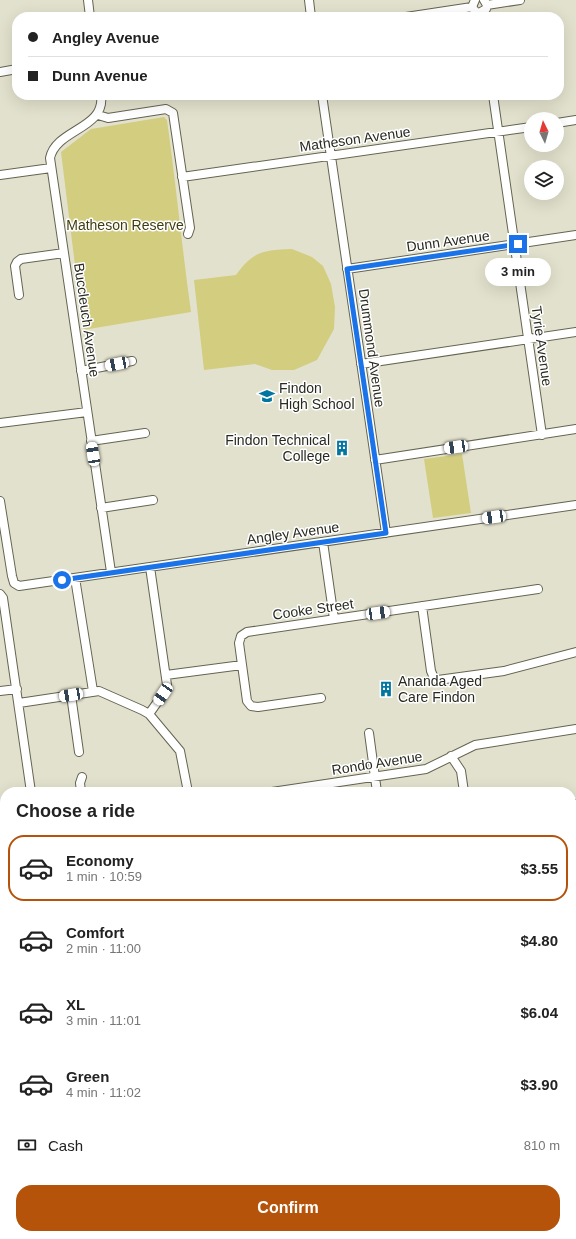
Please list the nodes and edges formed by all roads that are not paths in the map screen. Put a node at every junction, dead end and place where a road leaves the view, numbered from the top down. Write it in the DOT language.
graph roads {
  1 [pos="88,0"];
  2 [pos="309,0"];
  3 [pos="520,0"];
  4 [pos="486,2"];
  5 [pos="474,3"];
  6 [pos="89,12"];
  7 [pos="310,12"];
  8 [pos="430,12"];
  9 [pos="484,12"];
  10 [pos="12,70"];
  11 [pos="0,72"];
  12 [pos="101,100"];
  13 [pos="323,100"];
  14 [pos="494,100"];
  15 [pos="98,115"];
  16 [pos="576,120"];
  17 [pos="564,122"];
  18 [pos="524,128"];
  19 [pos="498,131"];
  20 [pos="331,156"];
  21 [pos="51,168"];
  22 [pos="0,175"];
  23 [pos="182,176"];
  24 [pos="188,234"];
  25 [pos="576,235"];
  26 [pos="514,245"];
  27 [pos="64,253"];
  28 [pos="347,269"];
  29 [pos="19,294"];
  30 [pos="576,332"];
  31 [pos="528,340"];
  32 [pos="132,361"];
  33 [pos="361,364"];
  34 [pos="81,371"];
  35 [pos="87,412"];
  36 [pos="0,423"];
  37 [pos="576,429"];
  38 [pos="144,433"];
  39 [pos="542,435"];
  40 [pos="91,441"];
  41 [pos="375,460"];
  42 [pos="153,500"];
  43 [pos="0,501"];
  44 [pos="576,505"];
  45 [pos="101,508"];
  46 [pos="386,533"];
  47 [pos="323,542"];
  48 [pos="150,567"];
  49 [pos="111,572"];
  50 [pos="75,578"];
  51 [pos="538,589"];
  52 [pos="0,594"];
  53 [pos="422,606"];
  54 [pos="334,619"];
  55 [pos="576,652"];
  56 [pos="242,665"];
  57 [pos="166,676"];
  58 [pos="17,689"];
  59 [pos="0,691"];
  60 [pos="93,691"];
  61 [pos="71,695"];
  62 [pos="320,698"];
  63 [pos="18,703"];
  64 [pos="149,714"];
  65 [pos="576,729"];
  66 [pos="369,732"];
  67 [pos="79,752"];
  68 [pos="451,756"];
  69 [pos="82,777"];
  70 [pos="375,777"];
  71 [pos="30,787"];
  72 [pos="80,787"];
  73 [pos="187,787"];
  74 [pos="314,787"];
  75 [pos="376,787"];
  76 [pos="463,787"];
  1 -- 6 [label="street"];
  2 -- 7 [label="street"];
  3 -- 4 [label="street"];
  4 -- 9 [label="street"];
  5 -- 8 [label="street"];
  10 -- 11 [label="street"];
  12 -- 15 [label="street"];
  13 -- 20 [label="street, Drummond Avenue"];
  14 -- 19 [label="street, Tyrie Avenue"];
  15 -- 21 [label="street, Buccleuch Avenue"];
  15 -- 23 [label="street"];
  16 -- 17 [label="street"];
  18 -- 19 [label="street, Matheson Avenue"];
  19 -- 20 [label="street, Matheson Avenue"];
  19 -- 26 [label="street, Tyrie Avenue"];
  20 -- 23 [label="street, Matheson Avenue"];
  20 -- 28 [label="street, Drummond Avenue"];
  21 -- 22 [label="street"];
  21 -- 27 [label="street, Buccleuch Avenue"];
  23 -- 24 [label="street"];
  25 -- 26 [label="street, Dunn Avenue"];
  26 -- 28 [label="street, Dunn Avenue"];
  26 -- 31 [label="street, Tyrie Avenue"];
  27 -- 29 [label="street"];
  27 -- 34 [label="street, Buccleuch Avenue"];
  28 -- 33 [label="street, Drummond Avenue"];
  30 -- 31 [label="street"];
  31 -- 33 [label="street"];
  31 -- 39 [label="street, Tyrie Avenue"];
  32 -- 34 [label="street"];
  33 -- 41 [label="street, Drummond Avenue"];
  34 -- 35 [label="street, Buccleuch Avenue"];
  35 -- 36 [label="street"];
  35 -- 40 [label="street, Buccleuch Avenue"];
  37 -- 39 [label="street"];
  38 -- 40 [label="street"];
  39 -- 41 [label="street"];
  40 -- 45 [label="street, Buccleuch Avenue"];
  41 -- 46 [label="street, Drummond Avenue"];
  42 -- 45 [label="street"];
  43 -- 50 [label="street, Angley Avenue"];
  44 -- 46 [label="street, Angley Avenue"];
  45 -- 49 [label="street, Buccleuch Avenue"];
  46 -- 47 [label="street, Angley Avenue"];
  47 -- 48 [label="street, Angley Avenue"];
  47 -- 54 [label="street"];
  48 -- 49 [label="street, Angley Avenue"];
  48 -- 57 [label="street"];
  49 -- 50 [label="street, Angley Avenue"];
  50 -- 60 [label="street"];
  51 -- 53 [label="street, Cooke Street"];
  52 -- 58 [label="street"];
  53 -- 54 [label="street, Cooke Street"];
  53 -- 55 [label="street"];
  54 -- 56 [label="street, Cooke Street"];
  56 -- 57 [label="street"];
  56 -- 62 [label="street, Cooke Street"];
  57 -- 64 [label="street"];
  58 -- 59 [label="street"];
  58 -- 63 [label="street"];
  60 -- 61 [label="street"];
  60 -- 64 [label="street"];
  61 -- 63 [label="street"];
  61 -- 67 [label="street"];
  63 -- 71 [label="street"];
  64 -- 73 [label="street"];
  65 -- 68 [label="street, Rondo Avenue"];
  66 -- 70 [label="street"];
  68 -- 70 [label="street, Rondo Avenue"];
  68 -- 76 [label="street"];
  69 -- 72 [label="street"];
  70 -- 74 [label="street, Rondo Avenue"];
  70 -- 75 [label="street"];
}
